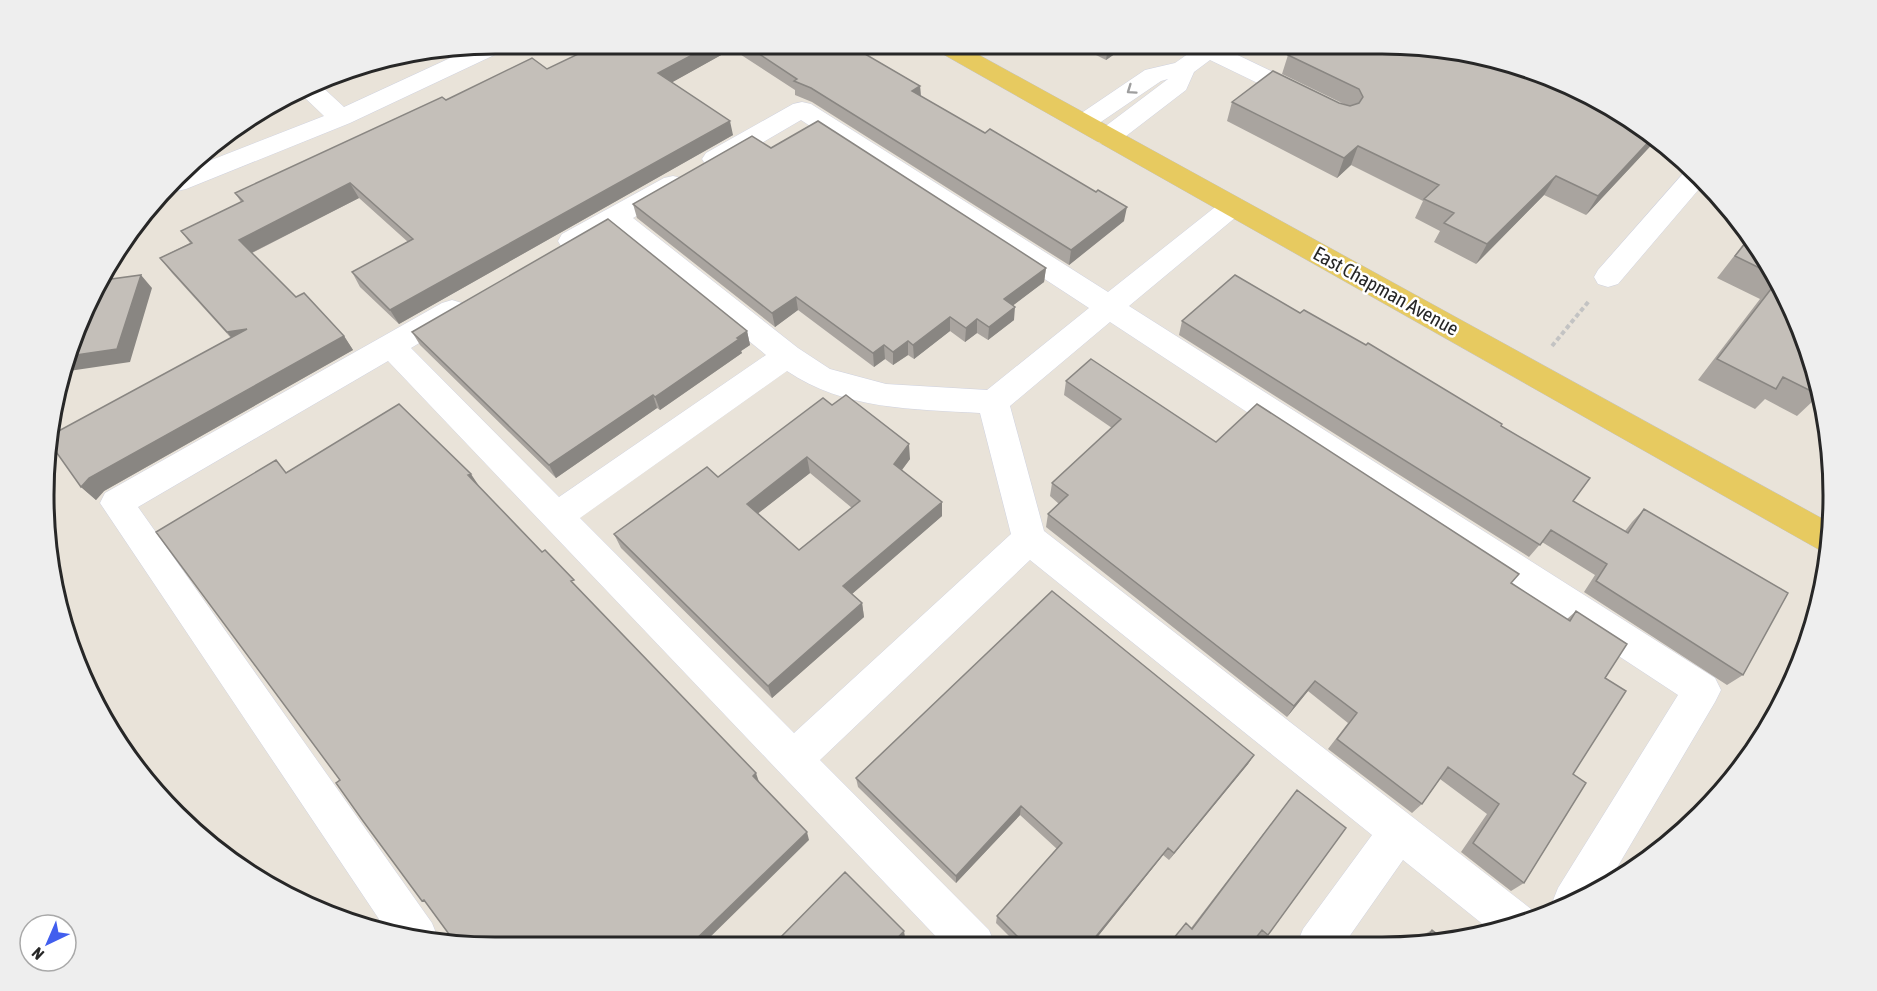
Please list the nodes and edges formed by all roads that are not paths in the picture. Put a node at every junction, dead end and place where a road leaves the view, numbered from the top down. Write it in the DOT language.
graph roads {
  1 [pos="960,54"];
  2 [pos="1203,54"];
  3 [pos="1226,54"];
  4 [pos="476,55"];
  5 [pos="1183,69"];
  6 [pos="315,93"];
  7 [pos="1322,105"];
  8 [pos="341,118"];
  9 [pos="1083,123"];
  10 [pos="1108,137"];
  11 [pos="188,179"];
  12 [pos="1691,180"];
  13 [pos="1233,206"];
  14 [pos="615,217"];
  15 [pos="543,258"];
  16 [pos="1608,277"];
  17 [pos="482,293"];
  18 [pos="1107,308"];
  19 [pos="391,345"];
  20 [pos="787,356"];
  21 [pos="993,402"];
  22 [pos="557,516"];
  23 [pos="1821,534"];
  24 [pos="1029,539"];
  25 [pos="794,759"];
  26 [pos="1399,832"];
  27 [pos="1582,889"];
  28 [pos="1509,918"];
  29 [pos="411,929"];
  30 [pos="966,937"];
  31 [pos="1323,937"];
  1 -- 9 [label="main road, East Chapman Avenue"];
  2 -- 5 [label="street"];
  3 -- 7 [label="street"];
  4 -- 8 [label="street"];
  5 -- 9 [label="street, one-way"];
  5 -- 10 [label="street"];
  6 -- 8 [label="street"];
  8 -- 11 [label="street"];
  9 -- 10 [label="main road, East Chapman Avenue"];
  10 -- 13 [label="main road, East Chapman Avenue"];
  12 -- 16 [label="street"];
  13 -- 18 [label="street"];
  13 -- 23 [label="main road, East Chapman Avenue"];
  14 -- 15 [label="street"];
  14 -- 18 [label="street"];
  14 -- 20 [label="street"];
  17 -- 19 [label="street"];
  18 -- 21 [label="street"];
  18 -- 27 [label="street"];
  19 -- 22 [label="street"];
  19 -- 29 [label="street"];
  20 -- 21 [label="street"];
  20 -- 22 [label="street"];
  21 -- 24 [label="street"];
  22 -- 25 [label="street"];
  24 -- 25 [label="street"];
  24 -- 26 [label="street"];
  25 -- 30 [label="street"];
  26 -- 28 [label="street"];
  26 -- 31 [label="street"];
}
